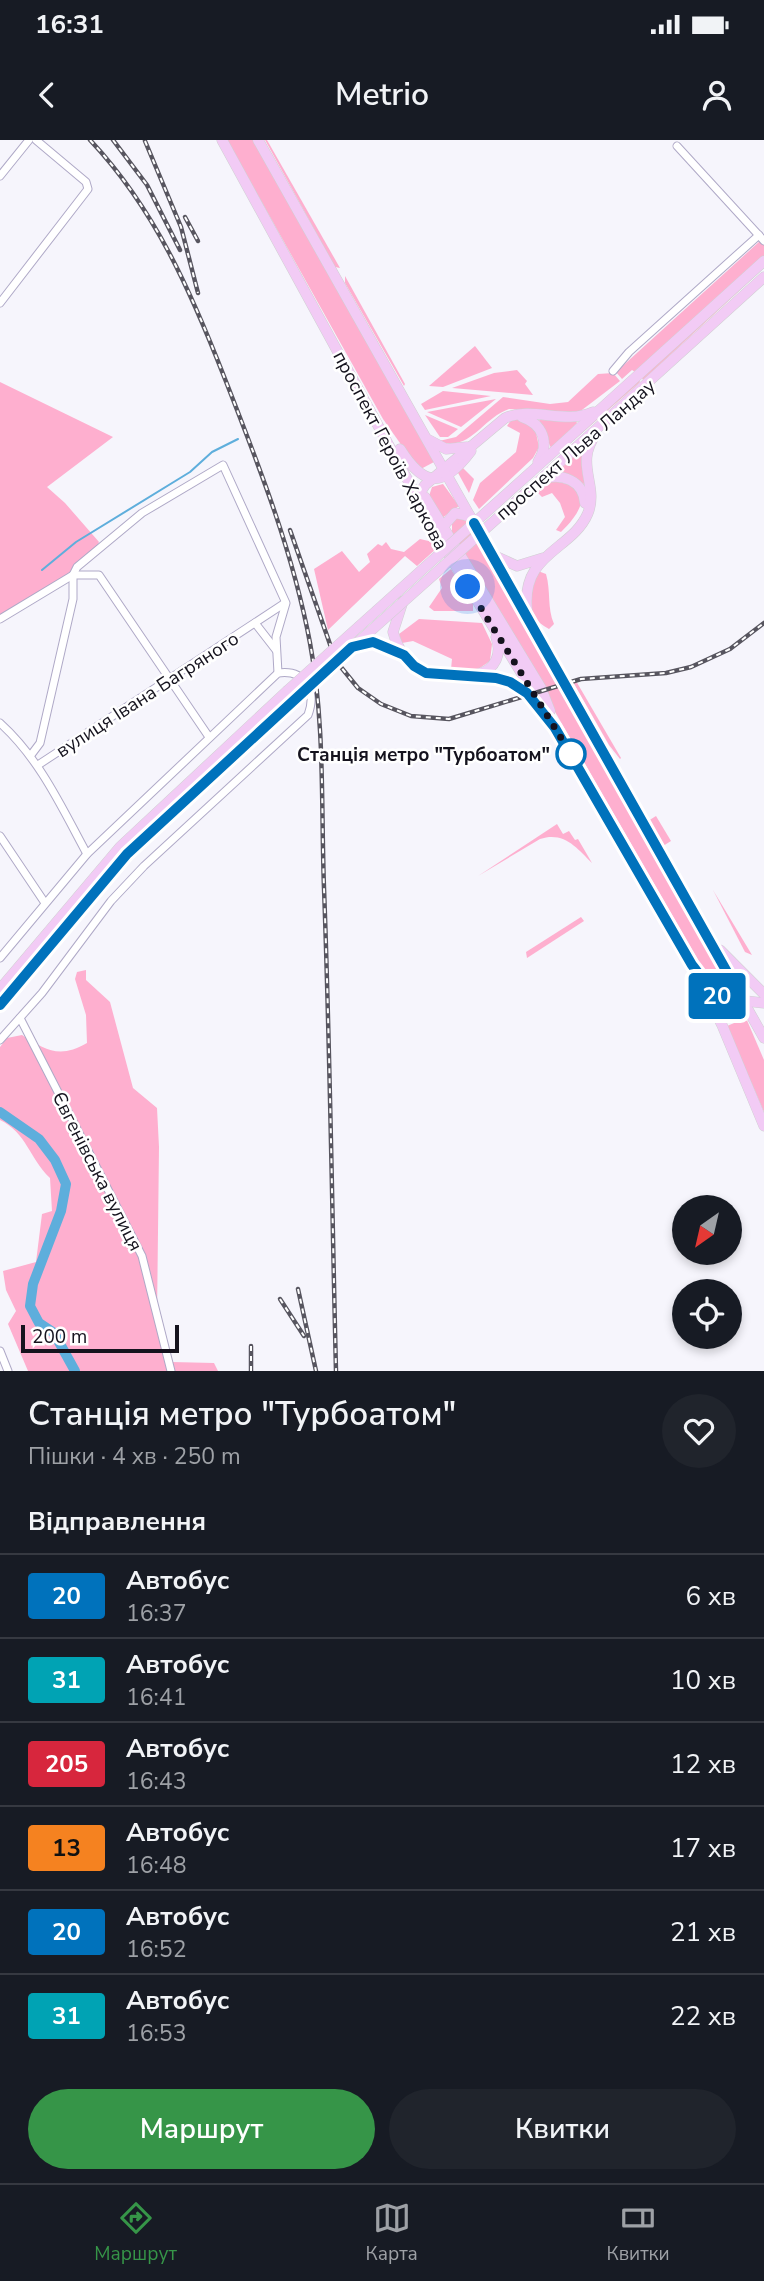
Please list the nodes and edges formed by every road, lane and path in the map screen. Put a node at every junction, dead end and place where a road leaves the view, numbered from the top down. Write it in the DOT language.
graph roads {
  1 [pos="29,140"];
  2 [pos="37,140"];
  3 [pos="222,140"];
  4 [pos="258,140"];
  5 [pos="677,146"];
  6 [pos="0,176"];
  7 [pos="761,238"];
  8 [pos="764,261"];
  9 [pos="764,277"];
  10 [pos="0,303"];
  11 [pos="613,371"];
  12 [pos="606,404"];
  13 [pos="614,414"];
  14 [pos="511,415"];
  15 [pos="379,425"];
  16 [pos="422,431"];
  17 [pos="477,441"];
  18 [pos="535,468"];
  19 [pos="445,472"];
  20 [pos="543,477"];
  21 [pos="433,479"];
  22 [pos="423,499"];
  23 [pos="470,517"];
  24 [pos="580,524"];
  25 [pos="445,531"];
  26 [pos="492,553"];
  27 [pos="543,558"];
  28 [pos="73,575"];
  29 [pos="403,600"];
  30 [pos="286,603"];
  31 [pos="483,610"];
  32 [pos="529,617"];
  33 [pos="0,619"];
  34 [pos="255,623"];
  35 [pos="352,647"];
  36 [pos="277,651"];
  37 [pos="404,655"];
  38 [pos="278,673"];
  39 [pos="471,676"];
  40 [pos="170,679"];
  41 [pos="0,723"];
  42 [pos="555,728"];
  43 [pos="209,737"];
  44 [pos="32,755"];
  45 [pos="38,765"];
  46 [pos="0,836"];
  47 [pos="87,854"];
  48 [pos="45,904"];
  49 [pos="712,943"];
  50 [pos="0,958"];
  51 [pos="692,965"];
  52 [pos="732,979"];
  53 [pos="762,987"];
  54 [pos="0,989"];
  55 [pos="715,994"];
  56 [pos="741,997"];
  57 [pos="764,1003"];
  58 [pos="0,1005"];
  59 [pos="20,1018"];
  60 [pos="764,1038"];
  61 [pos="0,1040"];
  62 [pos="764,1126"];
  63 [pos="0,1351"];
  64 [pos="8,1371"];
  65 [pos="171,1371"];
  1 -- 6 [label="street"];
  2 -- 10 [label="street"];
  3 -- 15 [label="main road, проспект Героїв Харкова"];
  4 -- 16 [label="main road, проспект Героїв Харкова"];
  5 -- 7 [label="street"];
  7 -- 11 [label="street"];
  8 -- 12 [label="main road, проспект Льва Ландау"];
  9 -- 13 [label="main road, проспект Льва Ландау"];
  12 -- 14 [label="main road"];
  12 -- 18 [label="main road, проспект Льва Ландау"];
  13 -- 20 [label="main road, проспект Льва Ландау"];
  13 -- 24 [label="main road"];
  14 -- 17 [label="main road"];
  14 -- 18 [label="main road"];
  15 -- 21 [label="main road"];
  15 -- 22 [label="main road"];
  16 -- 17 [label="main road"];
  16 -- 19 [label="main road, проспект Героїв Харкова"];
  17 -- 19 [label="main road"];
  18 -- 20 [label="main road"];
  18 -- 54 [label="main road, проспект Льва Ландау, bridge"];
  19 -- 21 [label="main road"];
  19 -- 23 [label="main road, проспект Героїв Харкова"];
  20 -- 24 [label="main road"];
  20 -- 29 [label="main road, проспект Льва Ландау, bridge"];
  21 -- 22 [label="main road"];
  22 -- 25 [label="main road, проспект Героїв Харкова"];
  22 -- 25 [label="main road"];
  23 -- 25 [label="main road"];
  23 -- 26 [label="main road, проспект Героїв Харкова"];
  24 -- 27 [label="main road"];
  25 -- 31 [label="main road, проспект Героїв Харкова"];
  25 -- 42 [label="main road"];
  26 -- 27 [label="main road"];
  26 -- 32 [label="main road, проспект Героїв Харкова"];
  27 -- 32 [label="main road"];
  28 -- 30 [label="street"];
  28 -- 33 [label="street"];
  28 -- 40 [label="street"];
  28 -- 44 [label="street"];
  29 -- 35 [label="main road, проспект Льва Ландау, bridge"];
  29 -- 37 [label="main road"];
  30 -- 34 [label="street, вулиця Івана Багряного"];
  30 -- 36 [label="street"];
  31 -- 39 [label="main road"];
  31 -- 42 [label="main road, проспект Героїв Харкова"];
  32 -- 49 [label="main road, проспект Героїв Харкова"];
  34 -- 36 [label="street, вулиця Івана Багряного"];
  34 -- 40 [label="street, вулиця Івана Багряного"];
  35 -- 37 [label="main road"];
  35 -- 58 [label="main road, проспект Льва Ландау, bridge"];
  36 -- 38 [label="street"];
  37 -- 39 [label="main road"];
  38 -- 43 [label="street"];
  38 -- 59 [label="street"];
  39 -- 42 [label="main road"];
  40 -- 43 [label="street"];
  40 -- 45 [label="street, вулиця Івана Багряного"];
  41 -- 44 [label="street"];
  42 -- 51 [label="main road, проспект Героїв Харкова"];
  43 -- 47 [label="street"];
  44 -- 45 [label="street"];
  45 -- 47 [label="street"];
  46 -- 48 [label="street"];
  47 -- 48 [label="street"];
  48 -- 50 [label="street"];
  49 -- 52 [label="main road, проспект Героїв Харкова"];
  49 -- 53 [label="main road"];
  51 -- 55 [label="main road"];
  51 -- 62 [label="main road, проспект Героїв Харкова"];
  52 -- 55 [label="main road"];
  52 -- 56 [label="main road, проспект Героїв Харкова"];
  53 -- 56 [label="main road"];
  55 -- 56 [label="main road"];
  56 -- 57 [label="main road"];
  56 -- 60 [label="main road, проспект Героїв Харкова"];
  59 -- 61 [label="street"];
  59 -- 65 [label="street, Євгенівська вулиця"];
  63 -- 64 [label="street"];
}
